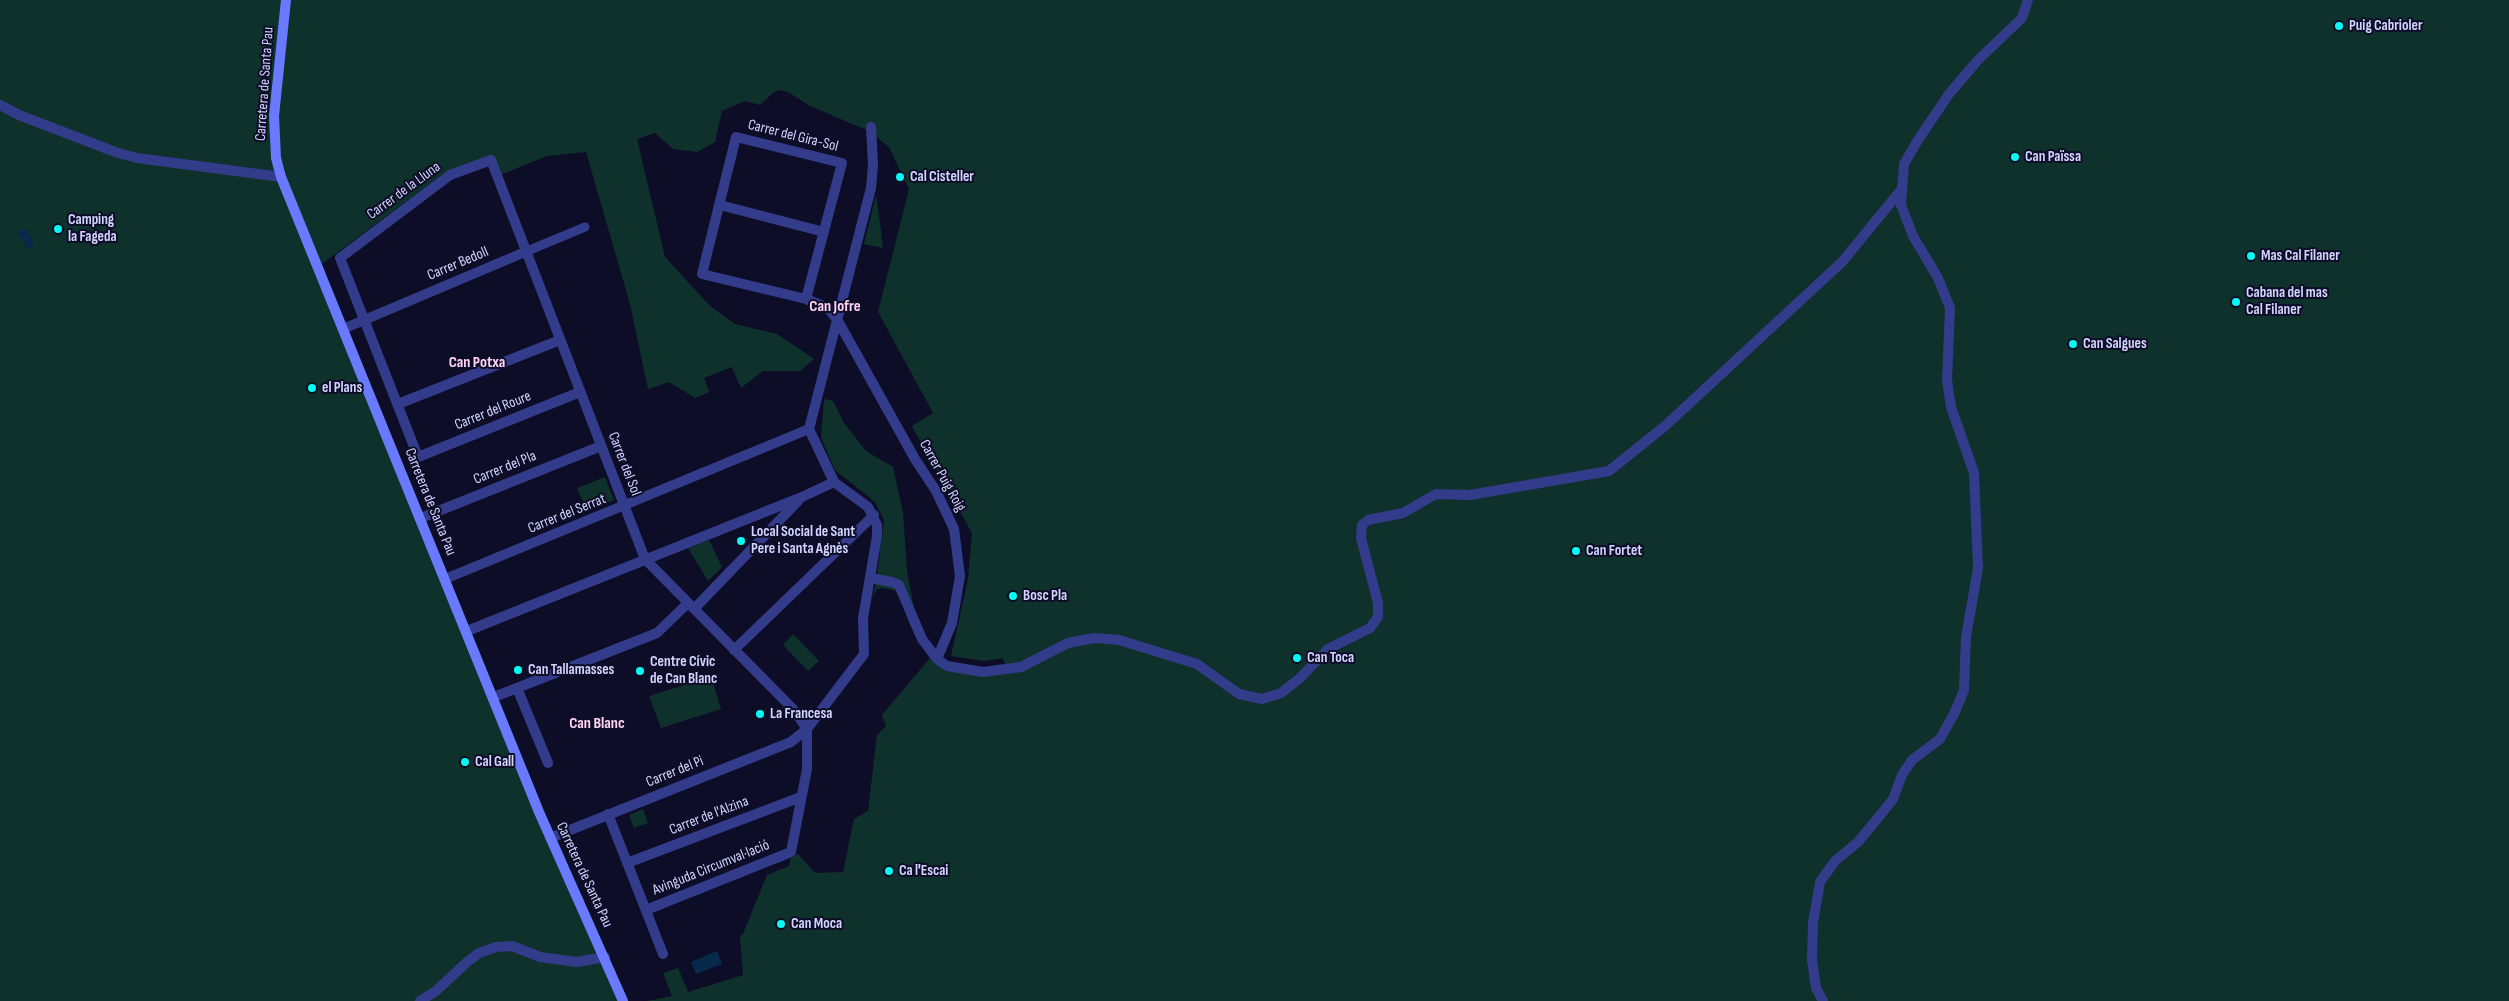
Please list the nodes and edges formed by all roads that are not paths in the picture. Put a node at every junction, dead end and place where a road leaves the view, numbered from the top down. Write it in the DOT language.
graph roads {
  1 [pos="286,0"];
  2 [pos="2028,0"];
  3 [pos="0,105"];
  4 [pos="871,128"];
  5 [pos="491,160"];
  6 [pos="282,177"];
  7 [pos="1900,190"];
  8 [pos="720,205"];
  9 [pos="585,227"];
  10 [pos="824,232"];
  11 [pos="525,252"];
  12 [pos="702,274"];
  13 [pos="806,299"];
  14 [pos="365,319"];
  15 [pos="838,321"];
  16 [pos="343,329"];
  17 [pos="560,340"];
  18 [pos="580,392"];
  19 [pos="398,404"];
  20 [pos="809,429"];
  21 [pos="601,446"];
  22 [pos="834,482"];
  23 [pos="802,497"];
  24 [pos="624,507"];
  25 [pos="874,515"];
  26 [pos="420,518"];
  27 [pos="645,559"];
  28 [pos="445,578"];
  29 [pos="870,578"];
  30 [pos="690,606"];
  31 [pos="467,631"];
  32 [pos="734,650"];
  33 [pos="937,659"];
  34 [pos="516,688"];
  35 [pos="494,697"];
  36 [pos="807,728"];
  37 [pos="548,762"];
  38 [pos="801,796"];
  39 [pos="608,814"];
  40 [pos="550,838"];
  41 [pos="627,863"];
  42 [pos="646,910"];
  43 [pos="663,954"];
  44 [pos="605,957"];
  45 [pos="420,1001"];
  46 [pos="623,1001"];
  47 [pos="1823,1001"];
  1 -- 6 [label="main road, Carretera de Santa Pau"];
  2 -- 7 [label="street"];
  3 -- 6 [label="street"];
  4 -- 15 [label="street"];
  5 -- 11 [label="street, Carrer del Sol"];
  5 -- 14 [label="street, Carrer de la Lluna"];
  6 -- 16 [label="main road, Carretera de Santa Pau"];
  7 -- 33 [label="street"];
  7 -- 47 [label="street"];
  8 -- 10 [label="street"];
  8 -- 10 [label="street, Carrer del Gira-Sol"];
  8 -- 12 [label="street, Carrer del Gira-Sol"];
  9 -- 11 [label="street, Carrer Bedoll"];
  10 -- 13 [label="street, Carrer del Gira-Sol"];
  11 -- 14 [label="street, Carrer Bedoll"];
  11 -- 17 [label="street, Carrer del Sol"];
  12 -- 13 [label="street, Carrer Puig Roig"];
  13 -- 15 [label="street, Carrer Puig Roig"];
  14 -- 16 [label="street, Carrer Bedoll"];
  14 -- 19 [label="street"];
  15 -- 20 [label="street"];
  15 -- 33 [label="street, Carrer Puig Roig"];
  16 -- 26 [label="main road, Carretera de Santa Pau"];
  17 -- 18 [label="street, Carrer del Sol"];
  17 -- 19 [label="street"];
  18 -- 19 [label="street, Carrer del Roure"];
  18 -- 21 [label="street, Carrer del Sol"];
  20 -- 22 [label="street"];
  20 -- 24 [label="street, Carrer del Serrat"];
  21 -- 24 [label="street, Carrer del Sol"];
  21 -- 26 [label="street, Carrer del Pla"];
  22 -- 23 [label="street"];
  22 -- 25 [label="street"];
  23 -- 27 [label="street"];
  23 -- 30 [label="street"];
  24 -- 27 [label="street, Carrer del Sol"];
  24 -- 28 [label="street, Carrer del Serrat"];
  25 -- 29 [label="street"];
  25 -- 32 [label="street"];
  26 -- 28 [label="main road, Carretera de Santa Pau"];
  27 -- 30 [label="street, Carrer del Sol"];
  27 -- 31 [label="street"];
  28 -- 31 [label="main road, Carretera de Santa Pau"];
  29 -- 33 [label="street"];
  29 -- 36 [label="street"];
  30 -- 32 [label="street, Carrer del Sol"];
  30 -- 34 [label="street"];
  31 -- 35 [label="main road, Carretera de Santa Pau"];
  32 -- 36 [label="street, Carrer del Sol"];
  34 -- 35 [label="street"];
  34 -- 37 [label="street"];
  35 -- 40 [label="main road, Carretera de Santa Pau"];
  36 -- 38 [label="street, Avinguda Circumval·lació"];
  36 -- 39 [label="street, Carrer del Pi"];
  38 -- 41 [label="street, Carrer de l'Alzina"];
  38 -- 42 [label="street, Avinguda Circumval·lació"];
  39 -- 40 [label="street, Carrer del Pi"];
  39 -- 41 [label="street"];
  40 -- 44 [label="main road, Carretera de Santa Pau"];
  41 -- 42 [label="street"];
  42 -- 43 [label="street"];
  44 -- 45 [label="street"];
  44 -- 46 [label="main road, Carretera de Santa Pau"];
}
